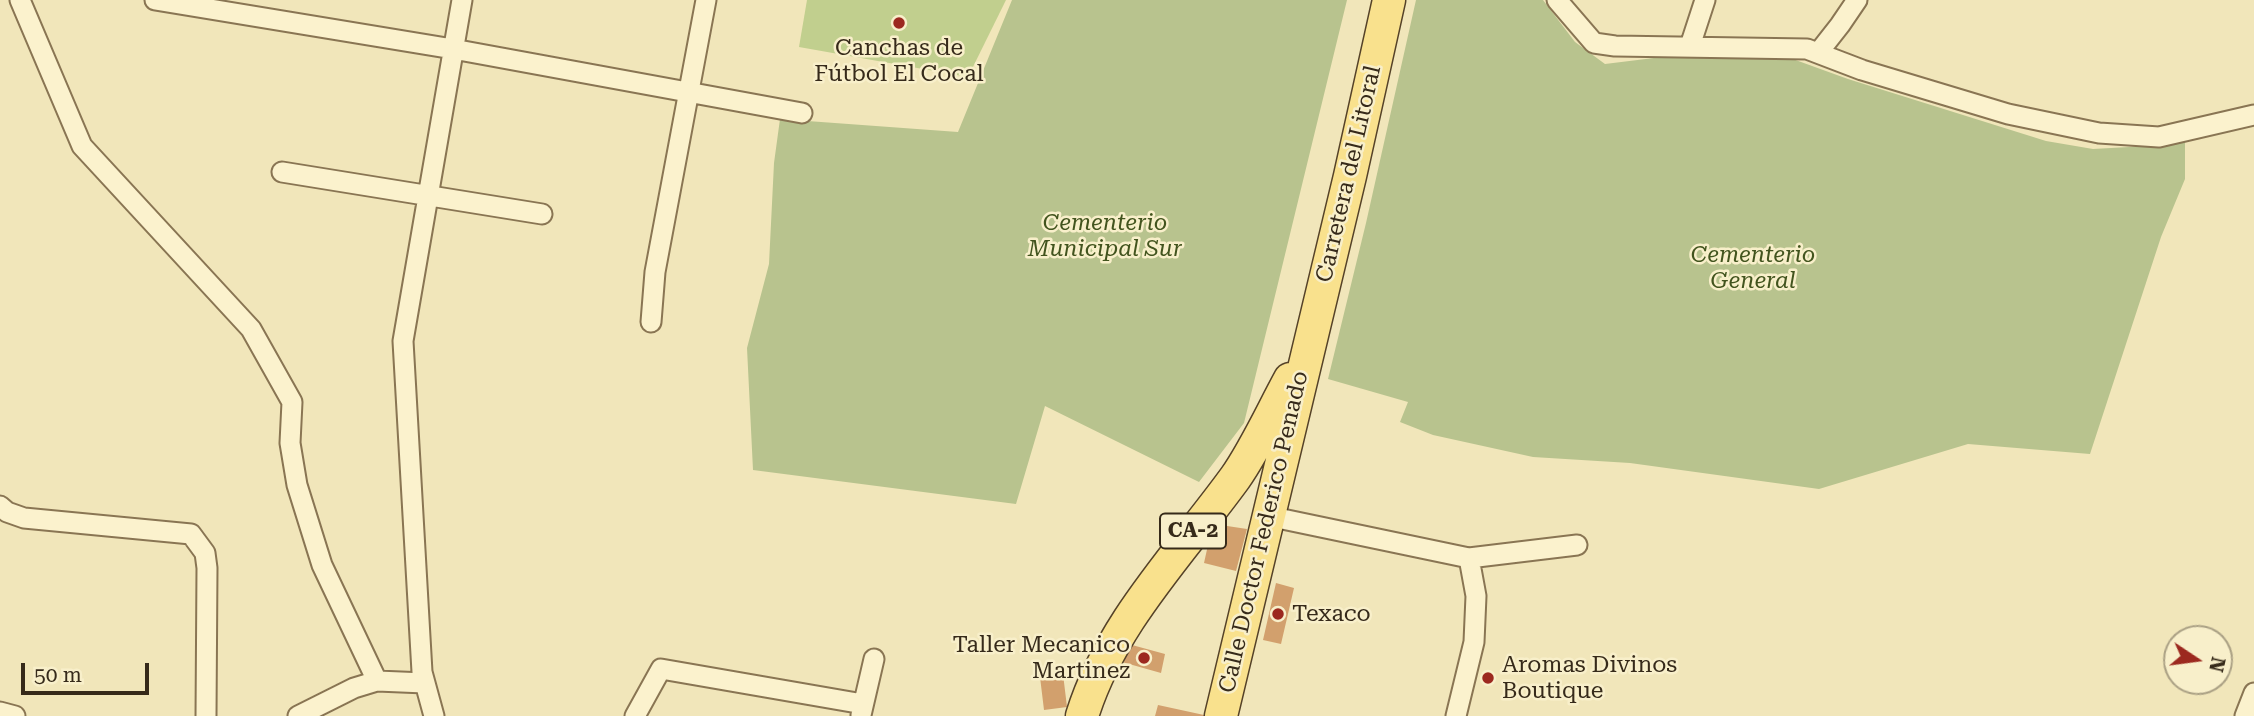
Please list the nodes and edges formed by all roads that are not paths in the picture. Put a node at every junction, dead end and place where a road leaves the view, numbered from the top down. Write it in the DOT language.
graph roads {
  1 [pos="20,0"];
  2 [pos="155,0"];
  3 [pos="462,0"];
  4 [pos="706,0"];
  5 [pos="1389,0"];
  6 [pos="1557,0"];
  7 [pos="1705,0"];
  8 [pos="1857,0"];
  9 [pos="1690,46"];
  10 [pos="453,49"];
  11 [pos="1818,53"];
  12 [pos="690,93"];
  13 [pos="802,113"];
  14 [pos="2254,116"];
  15 [pos="282,172"];
  16 [pos="428,195"];
  17 [pos="541,214"];
  18 [pos="651,322"];
  19 [pos="1308,348"];
  20 [pos="1237,475"];
  21 [pos="0,506"];
  22 [pos="1270,510"];
  23 [pos="1577,545"];
  24 [pos="1469,558"];
  25 [pos="874,659"];
  26 [pos="377,681"];
  27 [pos="425,683"];
  28 [pos="2254,693"];
  29 [pos="862,710"];
  30 [pos="0,712"];
  31 [pos="439,715"];
  32 [pos="15,716"];
  33 [pos="206,716"];
  34 [pos="298,716"];
  35 [pos="635,716"];
  36 [pos="1082,716"];
  37 [pos="1221,716"];
  38 [pos="1456,716"];
  39 [pos="2245,716"];
  1 -- 26 [label="street"];
  2 -- 10 [label="street"];
  3 -- 10 [label="street"];
  4 -- 12 [label="street"];
  5 -- 19 [label="main road, Carretera del Litoral / CA-2"];
  6 -- 9 [label="street"];
  7 -- 9 [label="street"];
  8 -- 11 [label="street"];
  9 -- 11 [label="street"];
  10 -- 12 [label="street"];
  10 -- 16 [label="street"];
  11 -- 14 [label="street"];
  12 -- 13 [label="street"];
  12 -- 18 [label="street"];
  15 -- 16 [label="street"];
  16 -- 17 [label="street"];
  16 -- 27 [label="street"];
  19 -- 20 [label="main road, CA-2"];
  19 -- 22 [label="main road, Calle Doctor Federico Penado / CA-2"];
  20 -- 22 [label="main road"];
  20 -- 36 [label="main road, CA-2"];
  21 -- 33 [label="street"];
  22 -- 24 [label="street"];
  22 -- 37 [label="main road, Calle Doctor Federico Penado / CA-2"];
  23 -- 24 [label="street"];
  24 -- 38 [label="street"];
  25 -- 29 [label="street"];
  26 -- 27 [label="street"];
  26 -- 34 [label="street"];
  27 -- 31 [label="street"];
  28 -- 39 [label="street"];
  29 -- 35 [label="street"];
  30 -- 32 [label="street"];
}
